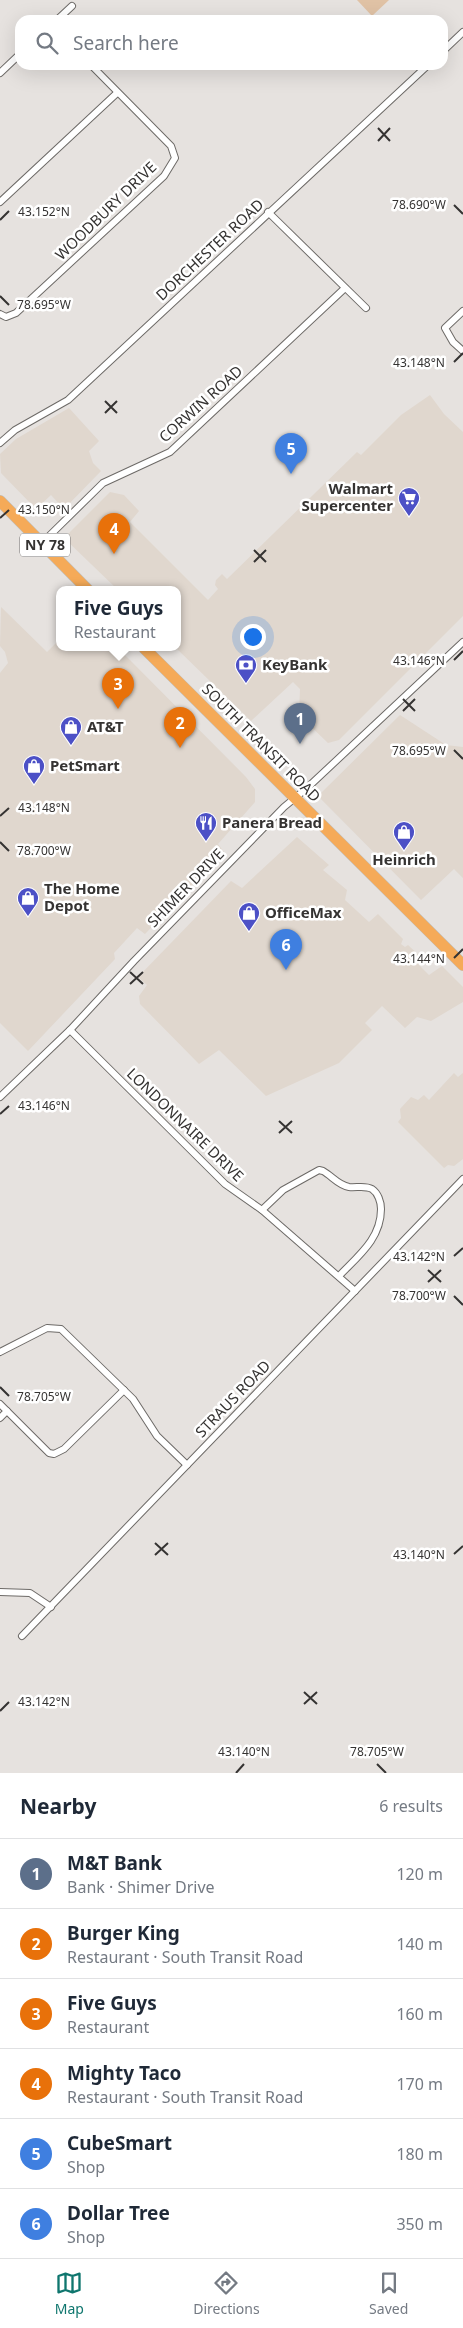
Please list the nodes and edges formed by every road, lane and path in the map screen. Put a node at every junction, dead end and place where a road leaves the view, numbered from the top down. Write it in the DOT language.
graph roads {
  1 [pos="72,6"];
  2 [pos="62,15"];
  3 [pos="463,32"];
  4 [pos="448,46"];
  5 [pos="15,59"];
  6 [pos="96,70"];
  7 [pos="423,70"];
  8 [pos="0,73"];
  9 [pos="117,93"];
  10 [pos="0,202"];
  11 [pos="268,212"];
  12 [pos="345,288"];
  13 [pos="366,308"];
  14 [pos="463,311"];
  15 [pos="0,314"];
  16 [pos="463,351"];
  17 [pos="0,443"];
  18 [pos="0,502"];
  19 [pos="42,543"];
  20 [pos="84,586"];
  21 [pos="463,642"];
  22 [pos="147,651"];
  23 [pos="296,798"];
  24 [pos="463,965"];
  25 [pos="70,1030"];
  26 [pos="0,1097"];
  27 [pos="463,1179"];
  28 [pos="262,1210"];
  29 [pos="339,1276"];
  30 [pos="355,1291"];
  31 [pos="0,1352"];
  32 [pos="124,1390"];
  33 [pos="0,1404"];
  34 [pos="7,1411"];
  35 [pos="0,1418"];
  36 [pos="187,1465"];
  37 [pos="0,1592"];
  38 [pos="51,1608"];
  39 [pos="22,1636"];
  1 -- 2 [label="street"];
  3 -- 4 [label="street"];
  5 -- 8 [label="street"];
  6 -- 9 [label="street, WOODBURY DRIVE"];
  7 -- 11 [label="street, DORCHESTER ROAD"];
  9 -- 10 [label="street"];
  9 -- 15 [label="street, WOODBURY DRIVE"];
  11 -- 12 [label="street"];
  11 -- 17 [label="street, DORCHESTER ROAD"];
  12 -- 13 [label="street"];
  12 -- 19 [label="street, CORWIN ROAD"];
  14 -- 16 [label="street"];
  18 -- 19 [label="highway, NY 78"];
  19 -- 20 [label="highway, NY 78"];
  21 -- 23 [label="street, SHIMER DRIVE"];
  22 -- 23 [label="highway, SOUTH TRANSIT ROAD"];
  23 -- 24 [label="highway, SOUTH TRANSIT ROAD"];
  23 -- 25 [label="street, SHIMER DRIVE"];
  25 -- 26 [label="street, SHIMER DRIVE"];
  25 -- 28 [label="street, LONDONNAIRE DRIVE"];
  27 -- 30 [label="street, STRAUS ROAD"];
  28 -- 29 [label="street, LONDONNAIRE DRIVE"];
  28 -- 29 [label="street"];
  29 -- 30 [label="street, LONDONNAIRE DRIVE"];
  30 -- 36 [label="street, STRAUS ROAD"];
  31 -- 32 [label="street"];
  32 -- 34 [label="street"];
  32 -- 36 [label="street"];
  33 -- 34 [label="street"];
  34 -- 35 [label="street"];
  36 -- 38 [label="street, STRAUS ROAD"];
  37 -- 38 [label="street"];
  38 -- 39 [label="street, STRAUS ROAD"];
}
